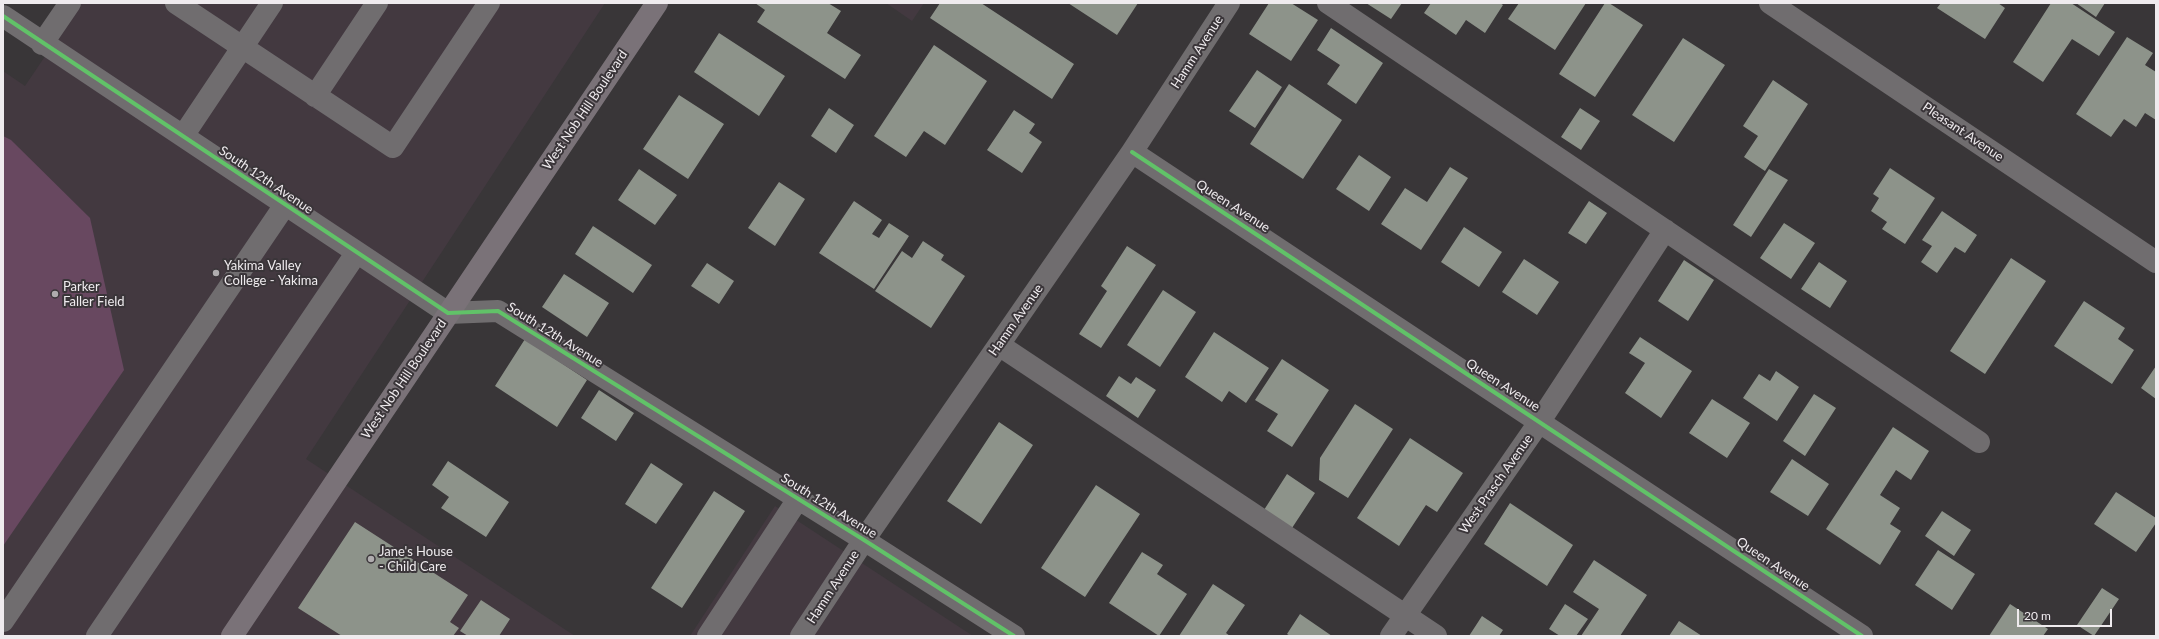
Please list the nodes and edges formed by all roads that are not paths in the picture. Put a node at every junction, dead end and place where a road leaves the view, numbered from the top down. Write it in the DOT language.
graph roads {
  1 [pos="70,3"];
  2 [pos="176,3"];
  3 [pos="272,3"];
  4 [pos="377,3"];
  5 [pos="489,3"];
  6 [pos="657,3"];
  7 [pos="1229,3"];
  8 [pos="1328,3"];
  9 [pos="1770,3"];
  10 [pos="3,16"];
  11 [pos="42,44"];
  12 [pos="242,47"];
  13 [pos="315,96"];
  14 [pos="183,136"];
  15 [pos="1132,152"];
  16 [pos="285,205"];
  17 [pos="1665,230"];
  18 [pos="357,252"];
  19 [pos="2156,262"];
  20 [pos="448,313"];
  21 [pos="999,345"];
  22 [pos="1540,421"];
  23 [pos="1979,442"];
  24 [pos="798,499"];
  25 [pos="864,540"];
  26 [pos="1406,616"];
  27 [pos="3,622"];
  28 [pos="97,636"];
  29 [pos="232,636"];
  30 [pos="708,636"];
  31 [pos="801,636"];
  32 [pos="1014,636"];
  33 [pos="1391,636"];
  34 [pos="1436,636"];
  35 [pos="1862,636"];
  1 -- 11 [label="street"];
  2 -- 12 [label="street"];
  3 -- 12 [label="street"];
  4 -- 13 [label="street"];
  5 -- 13 [label="street"];
  6 -- 20 [label="main road, West Nob Hill Boulevard"];
  7 -- 15 [label="street, Hamm Avenue"];
  8 -- 17 [label="street"];
  9 -- 19 [label="street, Pleasant Avenue"];
  10 -- 11 [label="street, South 12th Avenue"];
  11 -- 14 [label="street, South 12th Avenue"];
  12 -- 13 [label="street"];
  12 -- 14 [label="street"];
  14 -- 16 [label="street, South 12th Avenue"];
  15 -- 21 [label="street, Hamm Avenue"];
  15 -- 22 [label="street, Queen Avenue"];
  16 -- 18 [label="street, South 12th Avenue"];
  16 -- 27 [label="street"];
  17 -- 22 [label="street, West Prasch Avenue"];
  17 -- 23 [label="street"];
  18 -- 20 [label="street, South 12th Avenue"];
  18 -- 28 [label="street"];
  20 -- 24 [label="street, South 12th Avenue"];
  20 -- 29 [label="main road, West Nob Hill Boulevard"];
  21 -- 25 [label="street, Hamm Avenue"];
  21 -- 26 [label="street"];
  22 -- 26 [label="street, West Prasch Avenue"];
  22 -- 35 [label="street, Queen Avenue"];
  24 -- 25 [label="street, South 12th Avenue"];
  24 -- 30 [label="street"];
  25 -- 31 [label="street, Hamm Avenue"];
  25 -- 32 [label="street, South 12th Avenue"];
  26 -- 33 [label="street, West Prasch Avenue"];
  26 -- 34 [label="street"];
}
